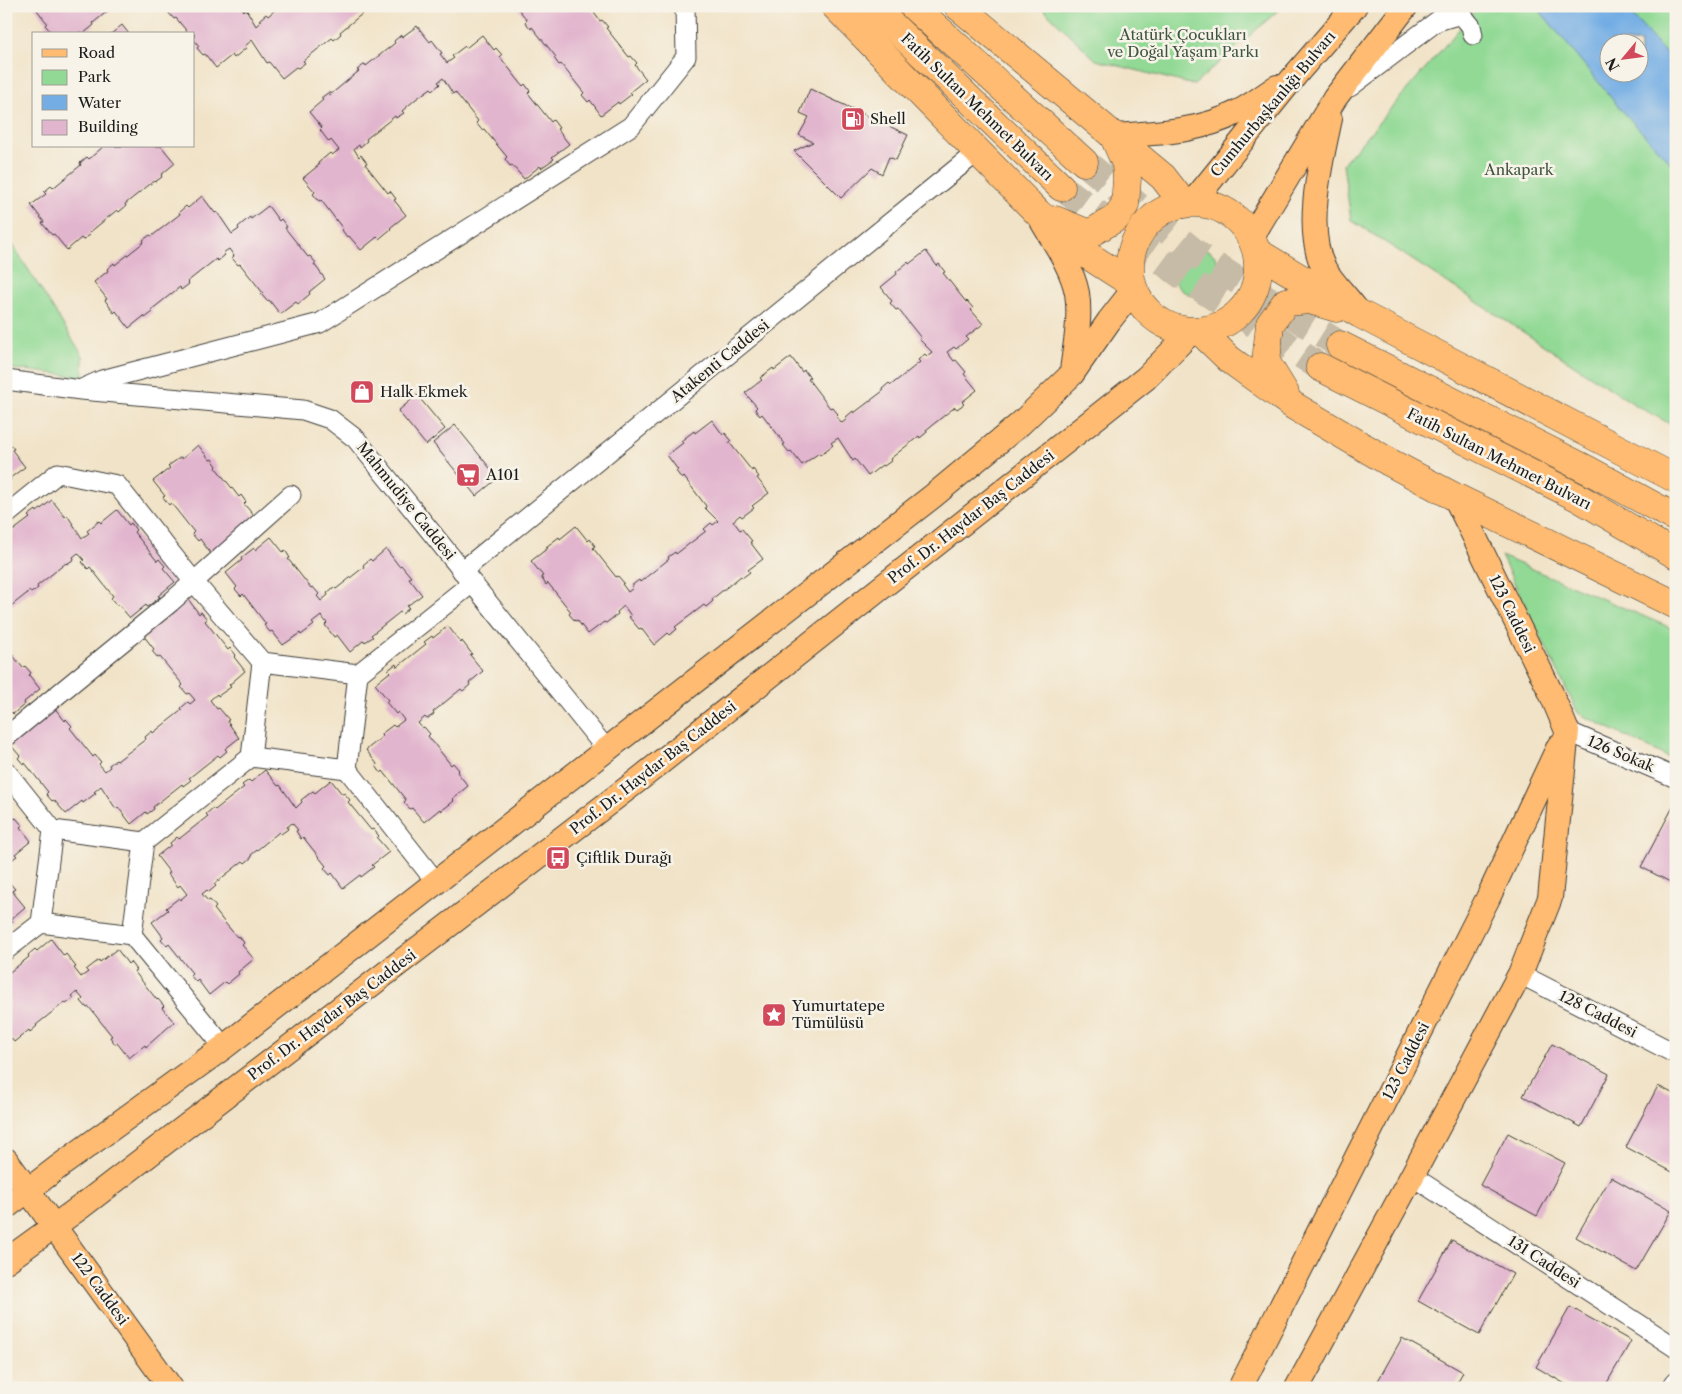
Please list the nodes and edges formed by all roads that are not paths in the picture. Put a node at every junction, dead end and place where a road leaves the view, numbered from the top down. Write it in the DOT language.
graph roads {
  1 [pos="685,6"];
  2 [pos="835,6"];
  3 [pos="872,6"];
  4 [pos="913,6"];
  5 [pos="958,6"];
  6 [pos="1355,6"];
  7 [pos="1406,6"];
  8 [pos="1457,6"];
  9 [pos="1437,21"];
  10 [pos="1473,35"];
  11 [pos="1297,73"];
  12 [pos="1334,99"];
  13 [pos="1114,136"];
  14 [pos="977,152"];
  15 [pos="1084,162"];
  16 [pos="1061,187"];
  17 [pos="1188,203"];
  18 [pos="1038,213"];
  19 [pos="1254,245"];
  20 [pos="1133,286"];
  21 [pos="1360,314"];
  22 [pos="1195,331"];
  23 [pos="1340,345"];
  24 [pos="1320,367"];
  25 [pos="1072,374"];
  26 [pos="6,380"];
  27 [pos="81,390"];
  28 [pos="1294,406"];
  29 [pos="1676,479"];
  30 [pos="291,495"];
  31 [pos="1455,498"];
  32 [pos="6,515"];
  33 [pos="1676,518"];
  34 [pos="1676,555"];
  35 [pos="467,577"];
  36 [pos="194,582"];
  37 [pos="1676,605"];
  38 [pos="262,662"];
  39 [pos="358,674"];
  40 [pos="1566,731"];
  41 [pos="6,737"];
  42 [pos="607,750"];
  43 [pos="251,757"];
  44 [pos="347,768"];
  45 [pos="6,771"];
  46 [pos="1676,778"];
  47 [pos="53,830"];
  48 [pos="144,842"];
  49 [pos="436,882"];
  50 [pos="41,923"];
  51 [pos="132,935"];
  52 [pos="6,950"];
  53 [pos="1520,974"];
  54 [pos="224,1047"];
  55 [pos="1676,1054"];
  56 [pos="6,1160"];
  57 [pos="1412,1176"];
  58 [pos="28,1190"];
  59 [pos="6,1207"];
  60 [pos="54,1226"];
  61 [pos="6,1261"];
  62 [pos="1676,1348"];
  63 [pos="1676,1381"];
  64 [pos="171,1388"];
  65 [pos="1240,1388"];
  66 [pos="1297,1388"];
  67 [pos="1671,1388"];
  1 -- 27 [label="street"];
  2 -- 14 [label="highway"];
  3 -- 16 [label="highway, Fatih Sultan Mehmet Bulvarı"];
  4 -- 15 [label="highway, Fatih Sultan Mehmet Bulvarı"];
  5 -- 13 [label="highway"];
  6 -- 11 [label="main road, Cumhurbaşkanlığı Bulvarı"];
  7 -- 12 [label="main road"];
  8 -- 9 [label="street"];
  9 -- 10 [label="street"];
  9 -- 12 [label="street"];
  11 -- 13 [label="main road"];
  11 -- 17 [label="main road, Cumhurbaşkanlığı Bulvarı"];
  12 -- 19 [label="main road"];
  12 -- 21 [label="main road"];
  13 -- 17 [label="highway"];
  13 -- 18 [label="highway"];
  14 -- 18 [label="highway"];
  14 -- 35 [label="street, Atakenti Caddesi"];
  17 -- 19 [label="highway"];
  17 -- 20 [label="highway"];
  18 -- 20 [label="highway"];
  18 -- 25 [label="main road"];
  19 -- 21 [label="highway"];
  19 -- 22 [label="highway"];
  20 -- 22 [label="highway"];
  20 -- 25 [label="main road"];
  21 -- 28 [label="highway"];
  21 -- 29 [label="highway"];
  22 -- 28 [label="highway"];
  22 -- 60 [label="main road, Prof. Dr. Haydar Baş Caddesi"];
  23 -- 33 [label="highway, Fatih Sultan Mehmet Bulvarı"];
  24 -- 34 [label="highway, Fatih Sultan Mehmet Bulvarı"];
  25 -- 42 [label="main road"];
  26 -- 27 [label="street, Mahmudiye Caddesi"];
  27 -- 35 [label="street, Mahmudiye Caddesi"];
  28 -- 31 [label="highway"];
  30 -- 36 [label="street"];
  31 -- 37 [label="highway"];
  31 -- 40 [label="main road, 123 Caddesi"];
  32 -- 36 [label="street"];
  35 -- 39 [label="street, Atakenti Caddesi"];
  35 -- 42 [label="street, Mahmudiye Caddesi"];
  36 -- 38 [label="street"];
  36 -- 41 [label="street"];
  38 -- 39 [label="street"];
  38 -- 43 [label="street"];
  39 -- 44 [label="street"];
  40 -- 46 [label="street, 126 Sokak"];
  40 -- 53 [label="main road, 123 Caddesi"];
  40 -- 65 [label="main road, 123 Caddesi"];
  42 -- 49 [label="main road"];
  43 -- 44 [label="street"];
  43 -- 48 [label="street"];
  44 -- 49 [label="street"];
  45 -- 47 [label="street"];
  47 -- 48 [label="street"];
  47 -- 50 [label="street"];
  48 -- 51 [label="street"];
  49 -- 54 [label="main road"];
  50 -- 51 [label="street"];
  50 -- 52 [label="street"];
  51 -- 54 [label="street"];
  53 -- 55 [label="street, 128 Caddesi"];
  53 -- 57 [label="main road, 123 Caddesi"];
  54 -- 58 [label="main road"];
  56 -- 58 [label="main road, 122 Caddesi"];
  57 -- 62 [label="street, 131 Caddesi"];
  57 -- 66 [label="main road, 123 Caddesi"];
  58 -- 59 [label="main road"];
  58 -- 60 [label="main road, 122 Caddesi"];
  60 -- 61 [label="main road, Prof. Dr. Haydar Baş Caddesi"];
  60 -- 64 [label="main road, 122 Caddesi"];
  63 -- 67 [label="street"];
}
